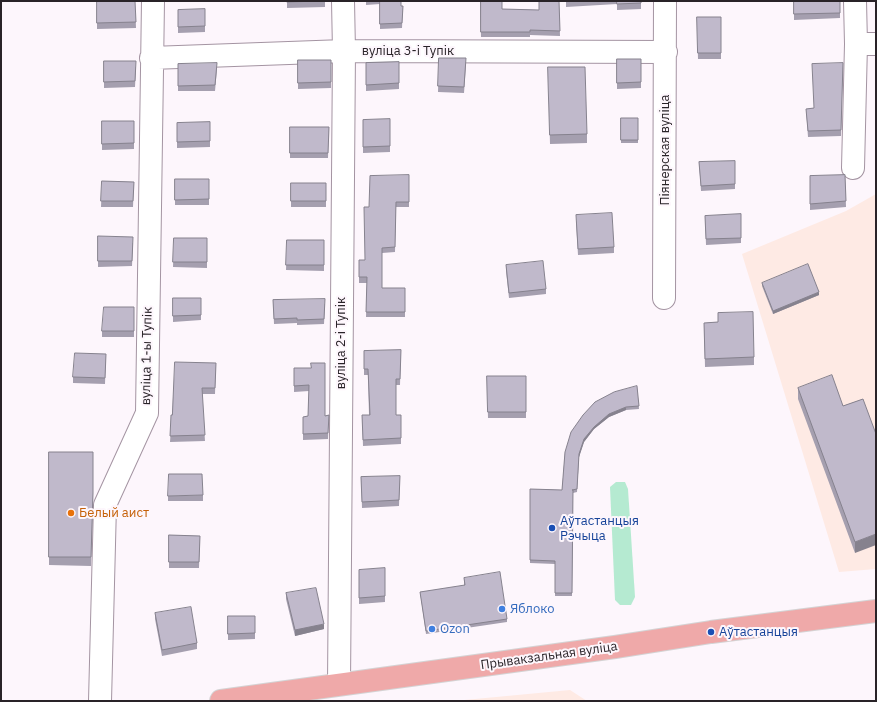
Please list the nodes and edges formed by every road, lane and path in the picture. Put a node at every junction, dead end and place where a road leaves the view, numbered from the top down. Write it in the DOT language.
graph roads {
  1 [pos="153,1"];
  2 [pos="343,1"];
  3 [pos="665,1"];
  4 [pos="855,1"];
  5 [pos="866,44"];
  6 [pos="344,51"];
  7 [pos="666,52"];
  8 [pos="151,58"];
  9 [pos="853,168"];
  10 [pos="664,298"];
  11 [pos="876,611"];
  12 [pos="339,684"];
  13 [pos="100,701"];
  14 [pos="221,701"];
  1 -- 8 [label="street, вуліца 1-ы Тупік"];
  2 -- 6 [label="street, вуліца 2-і Тупік"];
  3 -- 7 [label="street, Піянерская вуліца"];
  4 -- 5 [label="street"];
  5 -- 9 [label="street"];
  6 -- 7 [label="street, вуліца 3-і Тупік"];
  6 -- 8 [label="street, вуліца 3-і Тупік"];
  6 -- 12 [label="street, вуліца 2-і Тупік"];
  7 -- 10 [label="street, Піянерская вуліца"];
  8 -- 13 [label="street, вуліца 1-ы Тупік"];
  11 -- 12 [label="main road, Прывакзальная вуліца"];
  12 -- 14 [label="main road, Прывакзальная вуліца"];
}
